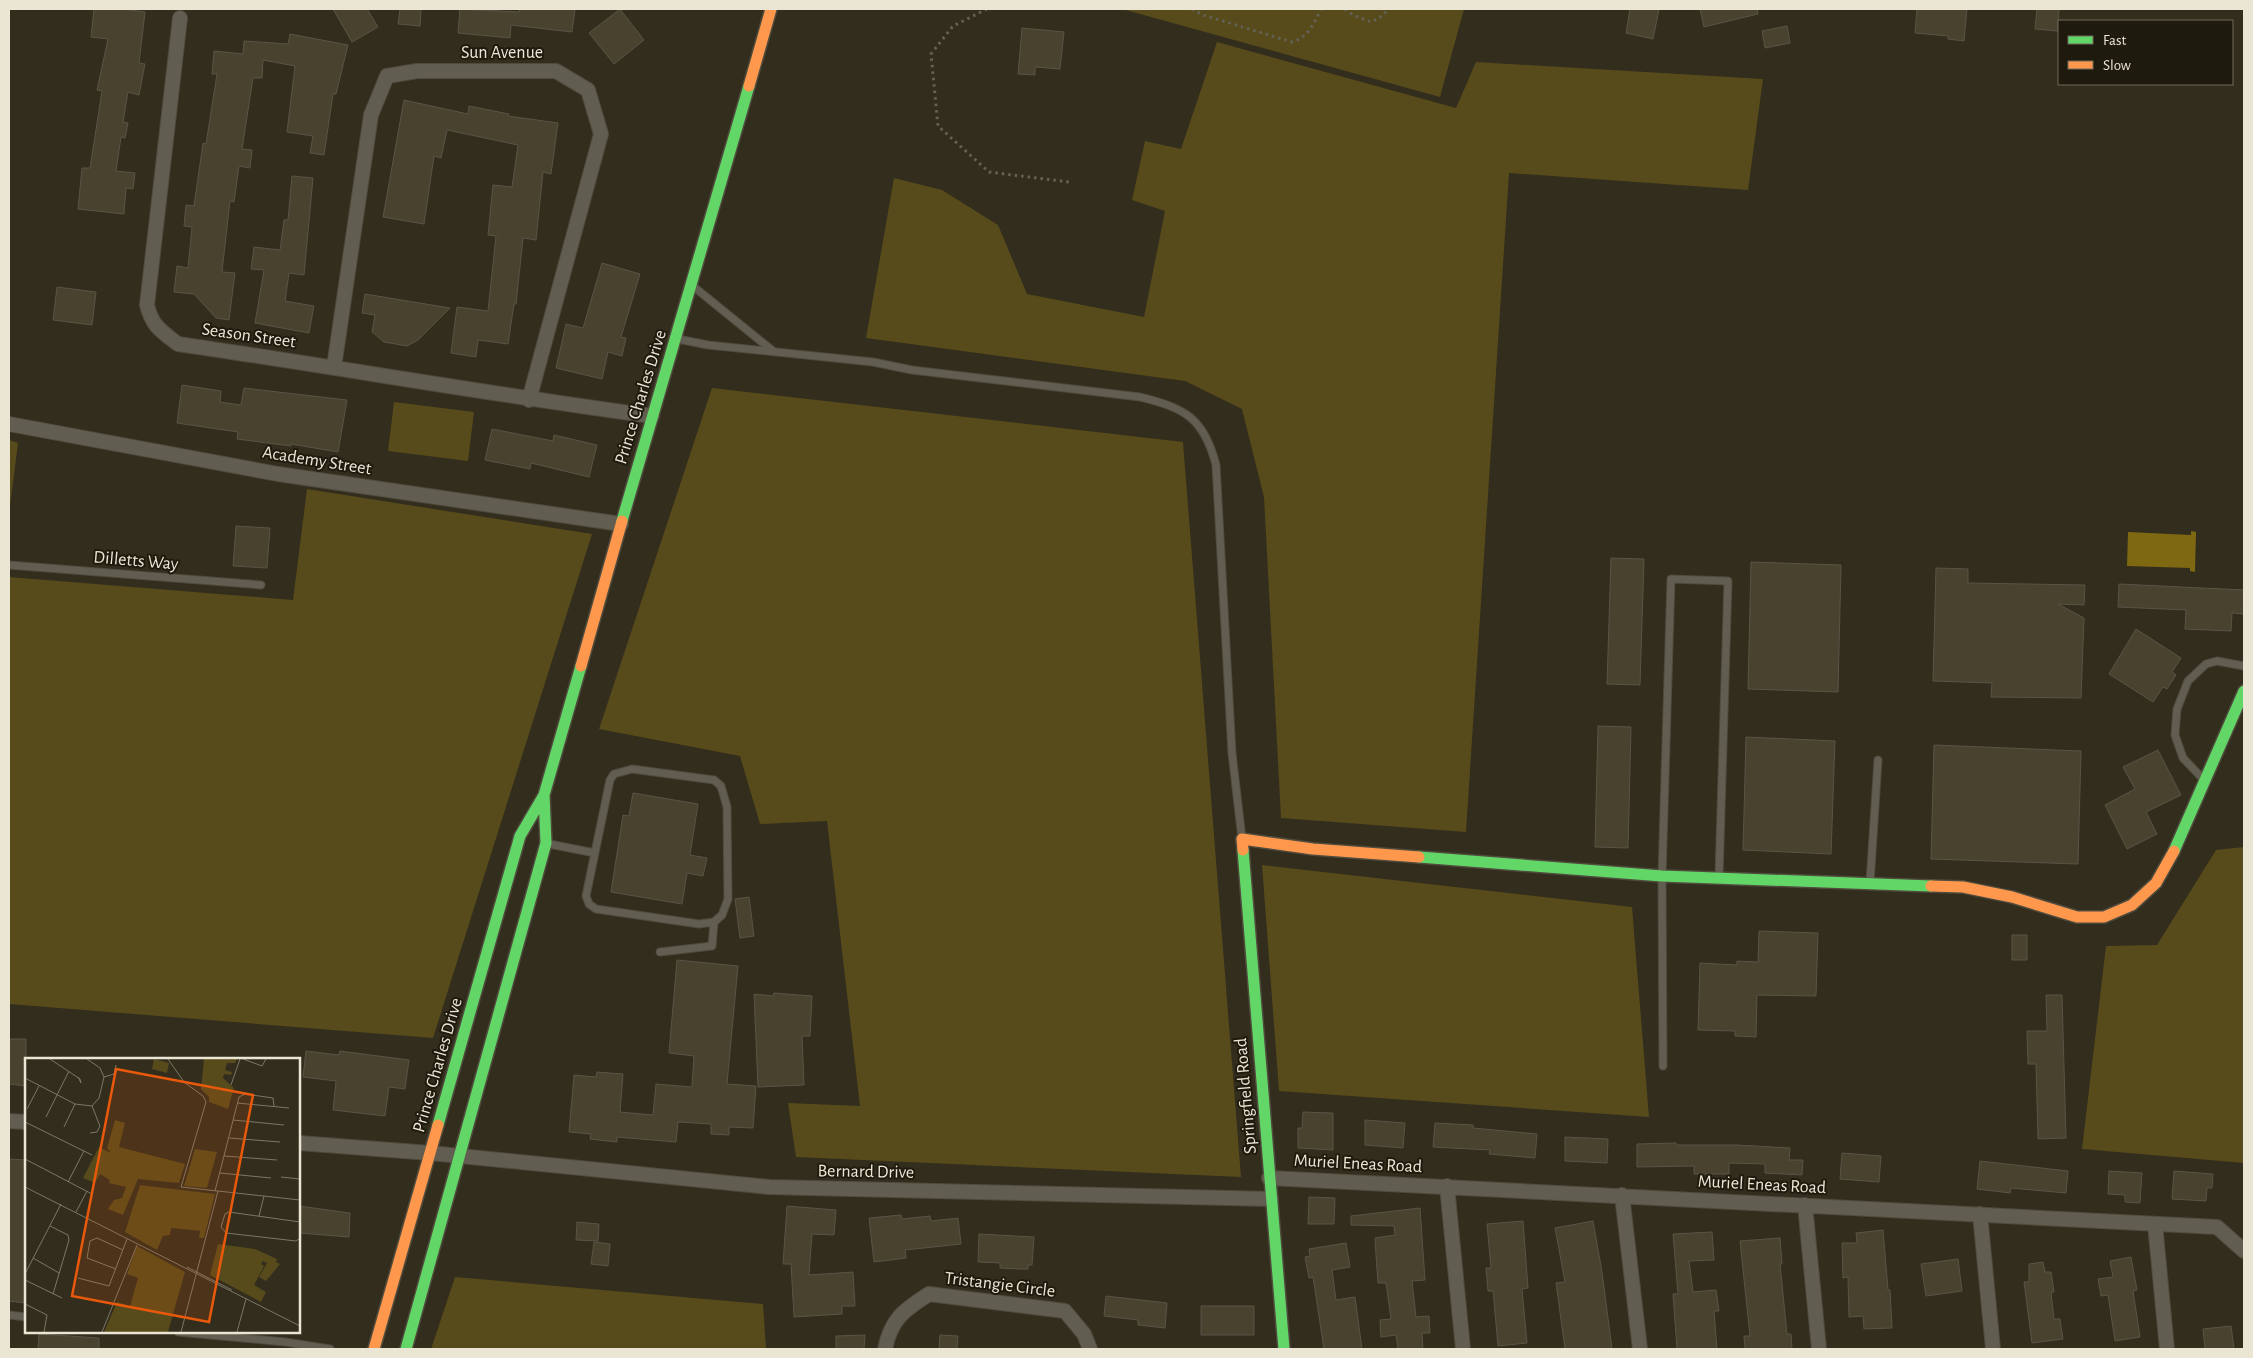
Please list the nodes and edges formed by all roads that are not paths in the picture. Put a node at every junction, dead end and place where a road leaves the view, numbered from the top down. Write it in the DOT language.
graph roads {
  1 [pos="772,9"];
  2 [pos="180,18"];
  3 [pos="692,284"];
  4 [pos="676,339"];
  5 [pos="774,351"];
  6 [pos="334,367"];
  7 [pos="529,400"];
  8 [pos="652,416"];
  9 [pos="9,424"];
  10 [pos="621,524"];
  11 [pos="9,564"];
  12 [pos="261,585"];
  13 [pos="2244,666"];
  14 [pos="2244,691"];
  15 [pos="1878,760"];
  16 [pos="2206,782"];
  17 [pos="544,795"];
  18 [pos="1242,839"];
  19 [pos="542,842"];
  20 [pos="595,852"];
  21 [pos="1662,876"];
  22 [pos="1719,879"];
  23 [pos="1870,883"];
  24 [pos="714,922"];
  25 [pos="660,952"];
  26 [pos="1663,1066"];
  27 [pos="9,1121"];
  28 [pos="25,1122"];
  29 [pos="300,1143"];
  30 [pos="430,1153"];
  31 [pos="461,1156"];
  32 [pos="1270,1178"];
  33 [pos="1447,1186"];
  34 [pos="1622,1195"];
  35 [pos="1271,1199"];
  36 [pos="1804,1205"];
  37 [pos="1980,1214"];
  38 [pos="2155,1224"];
  39 [pos="2244,1251"];
  40 [pos="9,1316"];
  41 [pos="25,1317"];
  42 [pos="189,1333"];
  43 [pos="330,1349"];
  44 [pos="374,1349"];
  45 [pos="406,1349"];
  46 [pos="885,1349"];
  47 [pos="1090,1349"];
  48 [pos="1284,1349"];
  49 [pos="1463,1349"];
  50 [pos="1640,1349"];
  51 [pos="1819,1349"];
  52 [pos="1993,1349"];
  53 [pos="2167,1349"];
  1 -- 3 [label="main road, Prince Charles Drive"];
  2 -- 6 [label="street, Season Street"];
  3 -- 4 [label="main road, Prince Charles Drive"];
  3 -- 5 [label="lane"];
  4 -- 5 [label="lane"];
  4 -- 8 [label="main road, Prince Charles Drive"];
  5 -- 18 [label="lane"];
  6 -- 7 [label="street, Season Street"];
  6 -- 7 [label="street, Sun Avenue"];
  7 -- 8 [label="street, Season Street"];
  8 -- 10 [label="main road, Prince Charles Drive"];
  9 -- 10 [label="street, Academy Street"];
  10 -- 17 [label="main road, Prince Charles Drive"];
  11 -- 12 [label="lane, Dilletts Way"];
  13 -- 16 [label="lane"];
  14 -- 16 [label="main road"];
  15 -- 23 [label="lane"];
  16 -- 23 [label="main road"];
  17 -- 19 [label="main road, Prince Charles Drive"];
  17 -- 30 [label="main road, Prince Charles Drive"];
  18 -- 21 [label="main road"];
  18 -- 32 [label="main road, Springfield Road"];
  19 -- 20 [label="lane"];
  19 -- 31 [label="main road, Prince Charles Drive"];
  20 -- 24 [label="lane"];
  20 -- 24 [label="lane"];
  21 -- 22 [label="main road"];
  21 -- 22 [label="lane"];
  21 -- 26 [label="lane"];
  22 -- 23 [label="main road"];
  24 -- 25 [label="lane"];
  27 -- 28 [label="street"];
  29 -- 30 [label="street, Bernard Drive"];
  30 -- 31 [label="street, Bernard Drive"];
  30 -- 44 [label="main road, Prince Charles Drive"];
  31 -- 35 [label="street, Bernard Drive"];
  31 -- 45 [label="main road, Prince Charles Drive"];
  32 -- 33 [label="street, Muriel Eneas Road"];
  32 -- 35 [label="main road, Springfield Road"];
  33 -- 34 [label="street, Muriel Eneas Road"];
  33 -- 49 [label="street"];
  34 -- 36 [label="street, Muriel Eneas Road"];
  34 -- 50 [label="street"];
  35 -- 48 [label="main road, Springfield Road"];
  36 -- 37 [label="street, Muriel Eneas Road"];
  36 -- 51 [label="street"];
  37 -- 38 [label="street, Muriel Eneas Road"];
  37 -- 52 [label="street"];
  38 -- 39 [label="street, Muriel Eneas Road"];
  38 -- 53 [label="street"];
  40 -- 41 [label="lane"];
  42 -- 43 [label="lane"];
  46 -- 47 [label="street, Tristangie Circle"];
}
